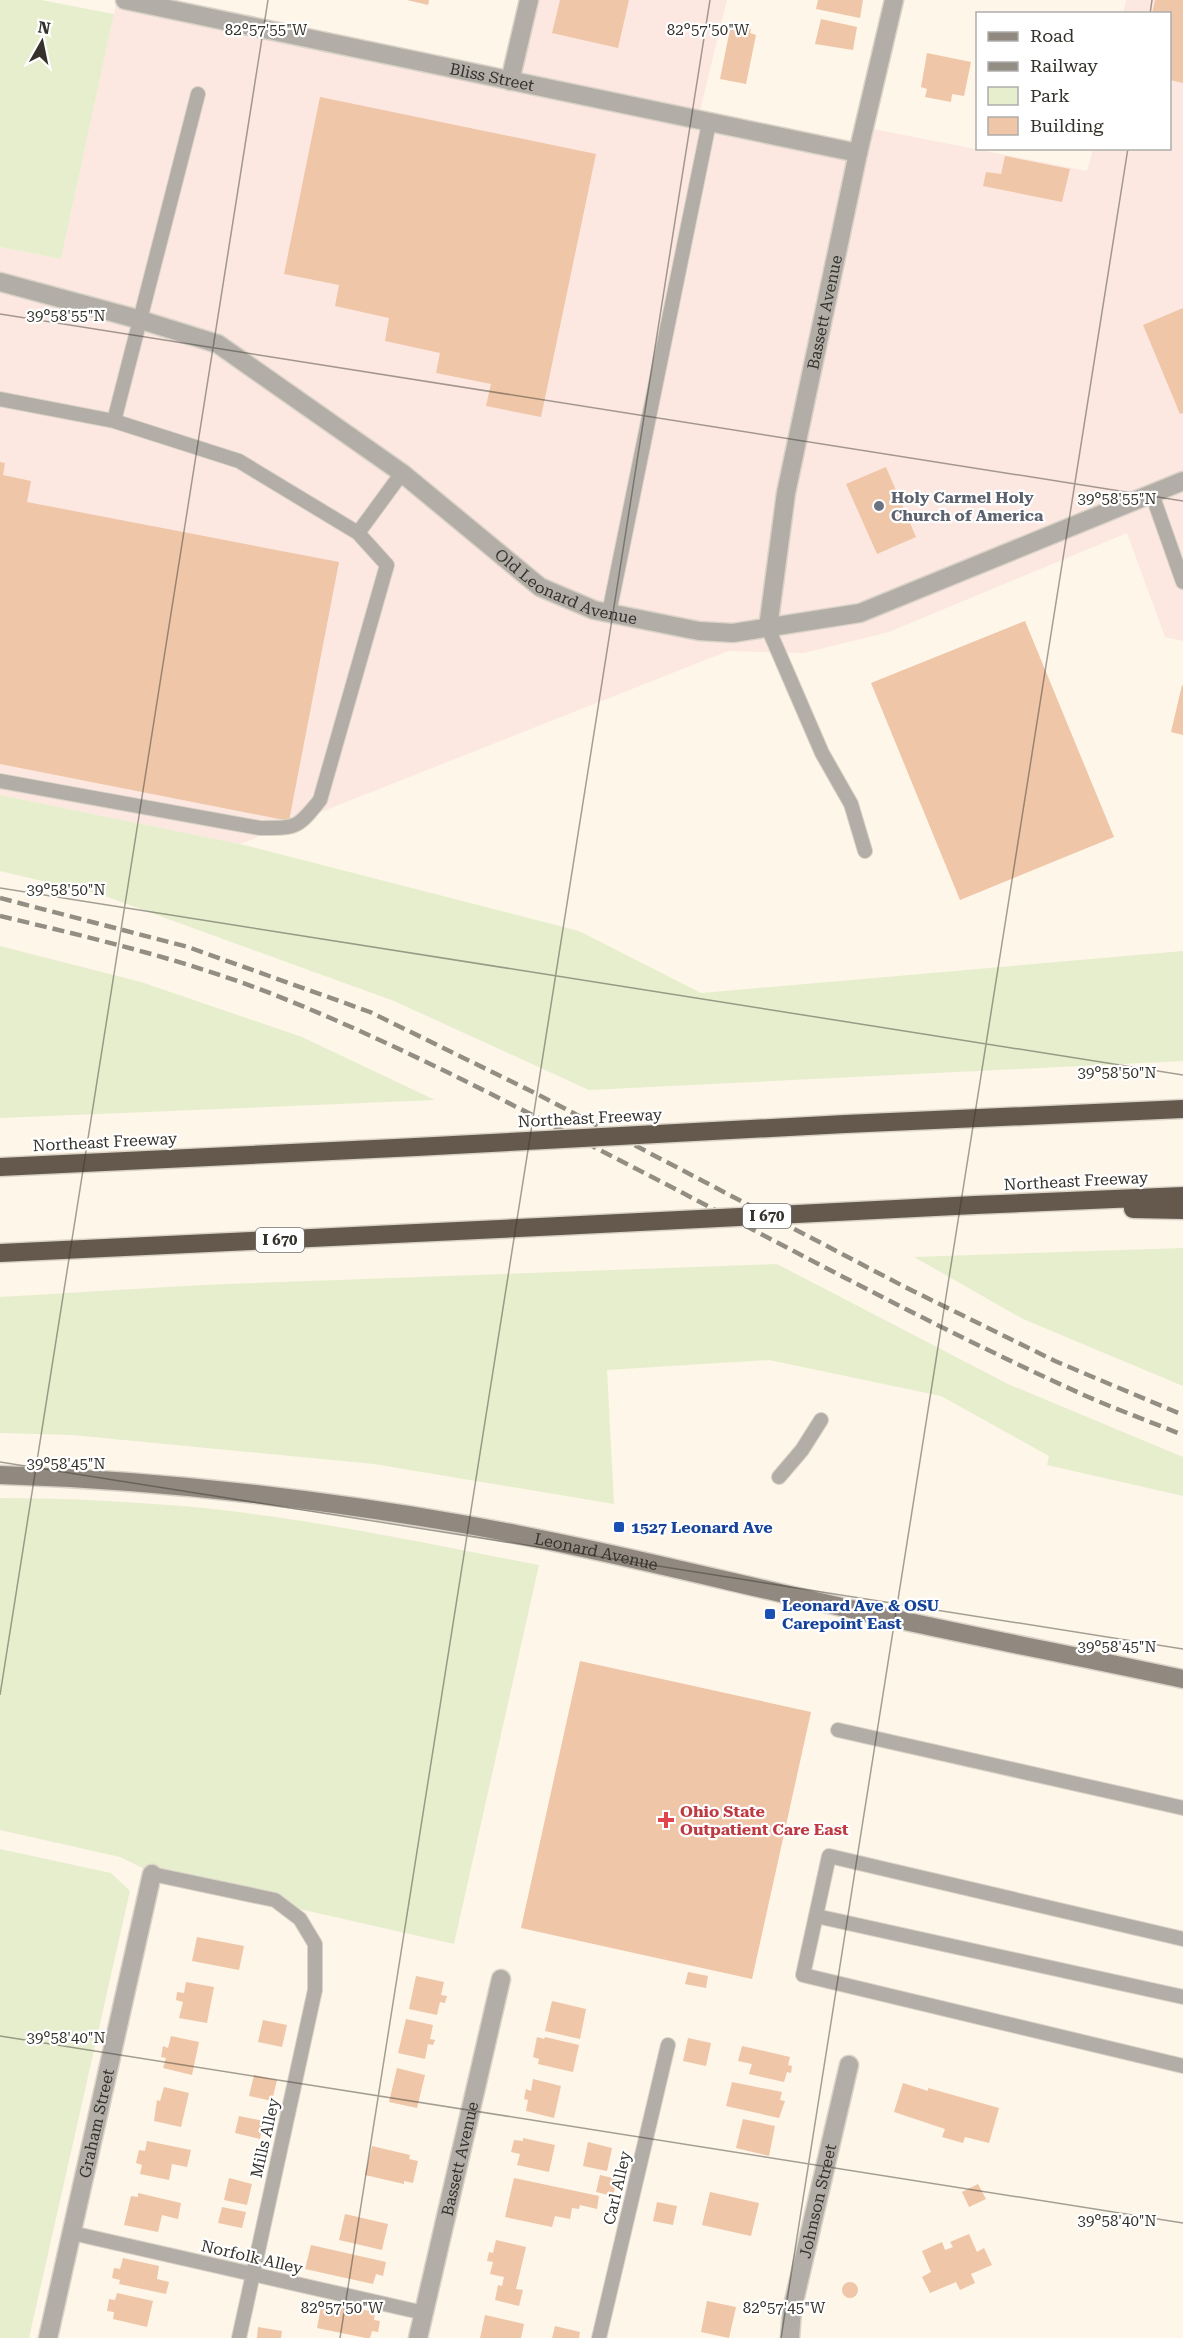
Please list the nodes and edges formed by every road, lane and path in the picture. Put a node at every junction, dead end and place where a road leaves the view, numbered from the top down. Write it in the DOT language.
graph roads {
  1 [pos="529,0"];
  2 [pos="894,0"];
  3 [pos="136,1"];
  4 [pos="510,81"];
  5 [pos="198,94"];
  6 [pos="709,123"];
  7 [pos="858,153"];
  8 [pos="0,282"];
  9 [pos="141,320"];
  10 [pos="0,399"];
  11 [pos="114,422"];
  12 [pos="402,473"];
  13 [pos="1183,481"];
  14 [pos="1152,494"];
  15 [pos="358,533"];
  16 [pos="1183,582"];
  17 [pos="609,613"];
  18 [pos="768,628"];
  19 [pos="0,781"];
  20 [pos="865,851"];
  21 [pos="1183,1109"];
  22 [pos="0,1167"];
  23 [pos="1183,1196"];
  24 [pos="975,1206"];
  25 [pos="1183,1210"];
  26 [pos="0,1253"];
  27 [pos="821,1420"];
  28 [pos="0,1475"];
  29 [pos="779,1477"];
  30 [pos="1183,1679"];
  31 [pos="838,1730"];
  32 [pos="1183,1808"];
  33 [pos="152,1874"];
  34 [pos="816,1916"];
  35 [pos="1183,1939"];
  36 [pos="501,1978"];
  37 [pos="1183,1997"];
  38 [pos="668,2045"];
  39 [pos="849,2065"];
  40 [pos="1183,2066"];
  41 [pos="72,2233"];
  42 [pos="252,2274"];
  43 [pos="424,2313"];
  44 [pos="48,2338"];
  45 [pos="239,2338"];
  46 [pos="418,2338"];
  47 [pos="599,2338"];
  48 [pos="790,2338"];
  1 -- 4 [label="street"];
  2 -- 7 [label="street, Bassett Avenue"];
  3 -- 4 [label="street, Bliss Street"];
  4 -- 6 [label="street, Bliss Street"];
  5 -- 9 [label="lane"];
  6 -- 7 [label="street, Bliss Street"];
  6 -- 17 [label="lane"];
  7 -- 18 [label="street, Bassett Avenue"];
  8 -- 9 [label="street, Old Leonard Avenue"];
  9 -- 11 [label="lane"];
  9 -- 12 [label="street, Old Leonard Avenue"];
  10 -- 11 [label="lane"];
  11 -- 15 [label="lane"];
  12 -- 15 [label="lane"];
  12 -- 17 [label="street, Old Leonard Avenue"];
  13 -- 14 [label="street, Old Leonard Avenue"];
  14 -- 16 [label="lane"];
  14 -- 18 [label="street, Old Leonard Avenue"];
  15 -- 19 [label="lane"];
  17 -- 18 [label="street, Old Leonard Avenue"];
  18 -- 20 [label="lane"];
  21 -- 22 [label="highway, Northeast Freeway, bridge"];
  23 -- 24 [label="highway, Northeast Freeway / I 670"];
  24 -- 25 [label="highway"];
  24 -- 26 [label="highway, Northeast Freeway / I 670, bridge"];
  27 -- 29 [label="lane"];
  28 -- 30 [label="street, Leonard Avenue"];
  31 -- 32 [label="lane"];
  33 -- 41 [label="street, Graham Street"];
  33 -- 42 [label="lane, Mills Alley"];
  34 -- 35 [label="lane"];
  34 -- 37 [label="lane"];
  34 -- 40 [label="lane"];
  36 -- 43 [label="street, Bassett Avenue"];
  38 -- 47 [label="lane, Carl Alley"];
  39 -- 48 [label="street, Johnson Street"];
  41 -- 42 [label="lane, Norfolk Alley"];
  41 -- 44 [label="street, Graham Street"];
  42 -- 43 [label="lane, Norfolk Alley"];
  42 -- 45 [label="lane, Mills Alley"];
  43 -- 46 [label="street, Bassett Avenue"];
}
